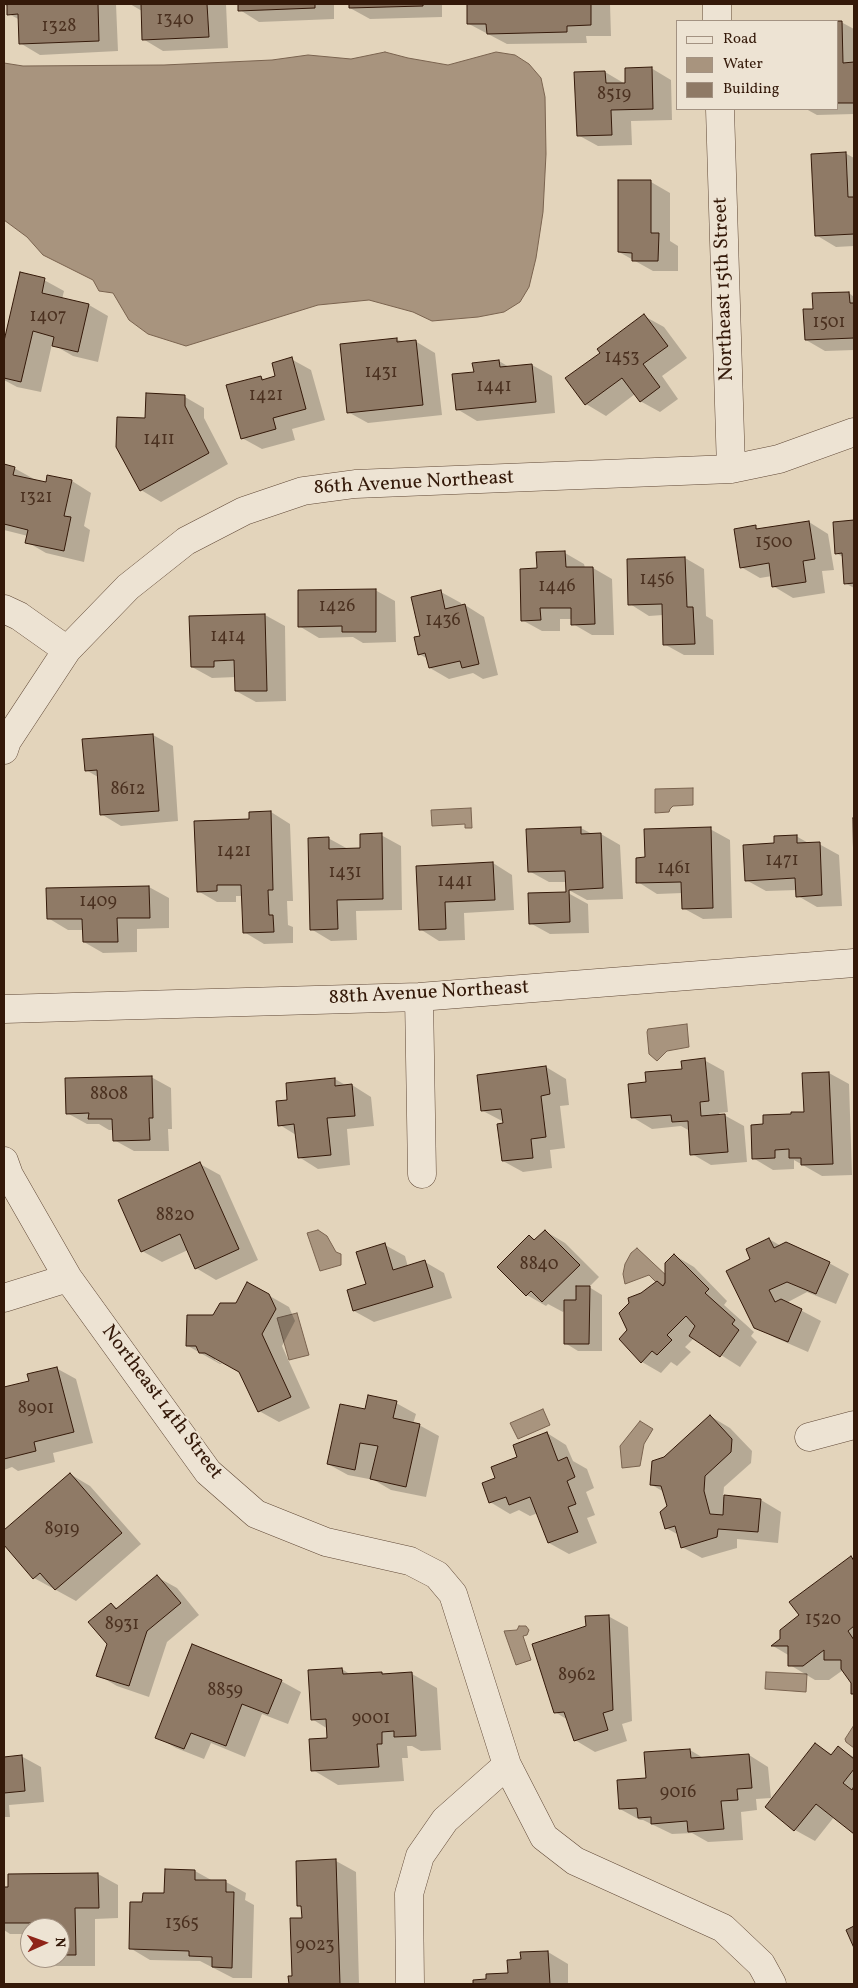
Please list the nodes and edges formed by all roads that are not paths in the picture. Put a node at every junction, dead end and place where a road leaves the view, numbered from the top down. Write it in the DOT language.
graph roads {
  1 [pos="717,4"];
  2 [pos="717,20"];
  3 [pos="720,110"];
  4 [pos="854,432"];
  5 [pos="731,469"];
  6 [pos="4,608"];
  7 [pos="67,650"];
  8 [pos="4,750"];
  9 [pos="854,963"];
  10 [pos="419,998"];
  11 [pos="4,1008"];
  12 [pos="4,1161"];
  13 [pos="422,1174"];
  14 [pos="68,1278"];
  15 [pos="4,1298"];
  16 [pos="854,1424"];
  17 [pos="809,1438"];
  18 [pos="507,1765"];
  19 [pos="410,1984"];
  20 [pos="772,1984"];
  1 -- 2 [label="street"];
  3 -- 5 [label="street, Northeast 15th Street"];
  4 -- 5 [label="street, 86th Avenue Northeast"];
  5 -- 7 [label="street, 86th Avenue Northeast"];
  6 -- 7 [label="street"];
  7 -- 8 [label="street"];
  9 -- 10 [label="street, 88th Avenue Northeast"];
  10 -- 11 [label="street, 88th Avenue Northeast"];
  10 -- 13 [label="street"];
  12 -- 14 [label="street, Northeast 14th Street"];
  14 -- 15 [label="street"];
  14 -- 18 [label="street, Northeast 14th Street"];
  16 -- 17 [label="street"];
  18 -- 19 [label="street"];
  18 -- 20 [label="street"];
}
